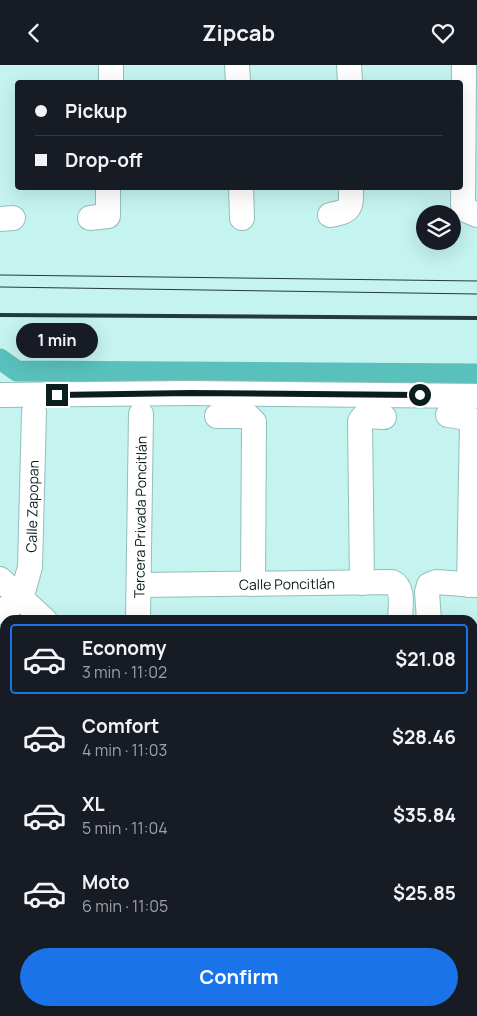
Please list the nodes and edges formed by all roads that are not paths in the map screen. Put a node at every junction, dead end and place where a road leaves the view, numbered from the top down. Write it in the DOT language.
graph roads {
  1 [pos="111,65"];
  2 [pos="237,65"];
  3 [pos="350,65"];
  4 [pos="464,65"];
  5 [pos="110,80"];
  6 [pos="238,80"];
  7 [pos="350,80"];
  8 [pos="108,190"];
  9 [pos="241,190"];
  10 [pos="351,190"];
  11 [pos="330,215"];
  12 [pos="477,215"];
  13 [pos="90,217"];
  14 [pos="242,218"];
  15 [pos="0,395"];
  16 [pos="477,396"];
  17 [pos="34,412"];
  18 [pos="141,414"];
  19 [pos="448,415"];
  20 [pos="217,416"];
  21 [pos="384,417"];
  22 [pos="0,579"];
  23 [pos="362,583"];
  24 [pos="253,584"];
  25 [pos="139,585"];
  26 [pos="473,585"];
  27 [pos="21,599"];
  28 [pos="0,612"];
  29 [pos="39,615"];
  30 [pos="138,615"];
  31 [pos="400,615"];
  32 [pos="429,615"];
  1 -- 5 [label="street"];
  2 -- 6 [label="street"];
  3 -- 7 [label="street"];
  4 -- 12 [label="street"];
  8 -- 13 [label="street"];
  9 -- 14 [label="street"];
  10 -- 11 [label="street"];
  15 -- 16 [label="street"];
  17 -- 27 [label="street, Calle Zapopan"];
  18 -- 25 [label="street, Tercera Privada Poncitlán"];
  19 -- 26 [label="street"];
  20 -- 24 [label="street"];
  21 -- 23 [label="street"];
  22 -- 27 [label="street"];
  23 -- 24 [label="street, Calle Poncitlán"];
  23 -- 31 [label="street, Calle Poncitlán"];
  24 -- 25 [label="street, Calle Poncitlán"];
  25 -- 30 [label="street, Tercera Privada Poncitlán"];
  26 -- 32 [label="street"];
  27 -- 28 [label="street"];
  27 -- 29 [label="street"];
}
